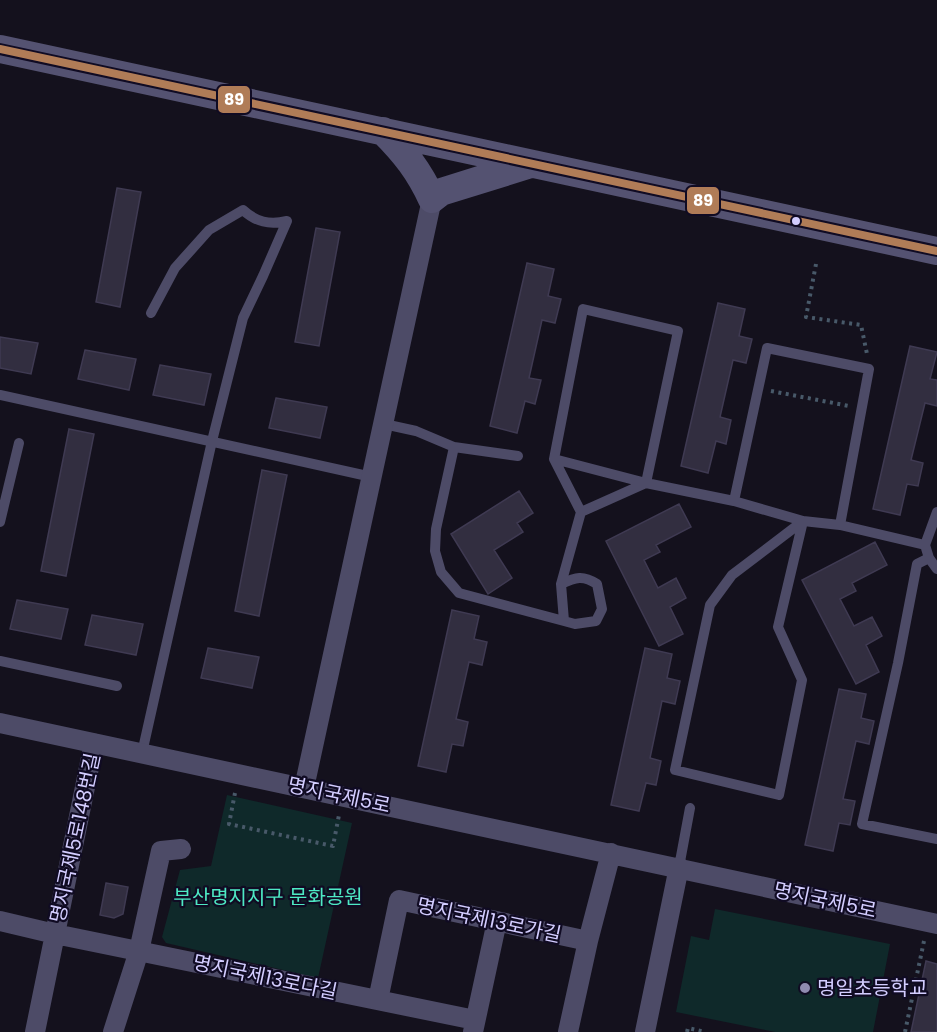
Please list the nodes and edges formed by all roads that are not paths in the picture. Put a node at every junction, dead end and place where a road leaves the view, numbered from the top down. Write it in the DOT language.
graph roads {
  1 [pos="0,49"];
  2 [pos="383,131"];
  3 [pos="533,164"];
  4 [pos="432,199"];
  5 [pos="937,251"];
  6 [pos="151,313"];
  7 [pos="0,395"];
  8 [pos="384,424"];
  9 [pos="212,441"];
  10 [pos="19,443"];
  11 [pos="454,447"];
  12 [pos="518,456"];
  13 [pos="554,459"];
  14 [pos="372,477"];
  15 [pos="646,483"];
  16 [pos="734,501"];
  17 [pos="581,512"];
  18 [pos="937,512"];
  19 [pos="803,521"];
  20 [pos="0,522"];
  21 [pos="840,525"];
  22 [pos="925,545"];
  23 [pos="929,558"];
  24 [pos="937,569"];
  25 [pos="561,584"];
  26 [pos="564,621"];
  27 [pos="0,661"];
  28 [pos="117,686"];
  29 [pos="0,724"];
  30 [pos="94,743"];
  31 [pos="142,753"];
  32 [pos="304,788"];
  33 [pos="690,808"];
  34 [pos="937,839"];
  35 [pos="182,849"];
  36 [pos="611,853"];
  37 [pos="679,867"];
  38 [pos="0,921"];
  39 [pos="497,921"];
  40 [pos="937,924"];
  41 [pos="55,934"];
  42 [pos="588,941"];
  43 [pos="140,951"];
  44 [pos="378,1000"];
  45 [pos="474,1026"];
  46 [pos="35,1032"];
  47 [pos="113,1032"];
  48 [pos="568,1032"];
  49 [pos="645,1032"];
  1 -- 2 [label="main road"];
  2 -- 3 [label="main road"];
  2 -- 4 [label="main road"];
  3 -- 4 [label="main road"];
  3 -- 5 [label="main road"];
  4 -- 8 [label="street"];
  6 -- 9 [label="lane"];
  7 -- 9 [label="lane"];
  8 -- 11 [label="lane"];
  8 -- 14 [label="street"];
  9 -- 14 [label="lane"];
  9 -- 31 [label="lane"];
  10 -- 20 [label="lane"];
  11 -- 12 [label="lane"];
  11 -- 26 [label="lane"];
  13 -- 15 [label="lane"];
  13 -- 15 [label="lane"];
  13 -- 17 [label="lane"];
  14 -- 32 [label="street"];
  15 -- 16 [label="lane"];
  15 -- 17 [label="lane"];
  16 -- 19 [label="lane"];
  16 -- 21 [label="lane"];
  17 -- 25 [label="lane"];
  18 -- 22 [label="lane"];
  19 -- 19 [label="lane"];
  19 -- 21 [label="lane"];
  21 -- 22 [label="lane"];
  22 -- 23 [label="lane"];
  23 -- 24 [label="lane"];
  23 -- 34 [label="lane"];
  25 -- 26 [label="lane"];
  25 -- 26 [label="lane"];
  27 -- 28 [label="lane"];
  29 -- 30 [label="street, 명지국제5로"];
  30 -- 31 [label="street, 명지국제5로"];
  30 -- 41 [label="street, 명지국제5로148번길"];
  31 -- 32 [label="street, 명지국제5로"];
  32 -- 36 [label="street, 명지국제5로"];
  33 -- 37 [label="lane"];
  35 -- 43 [label="street"];
  36 -- 37 [label="street, 명지국제5로"];
  36 -- 42 [label="street"];
  37 -- 40 [label="street, 명지국제5로"];
  37 -- 49 [label="street"];
  38 -- 41 [label="street, 명지국제5로148번길"];
  39 -- 42 [label="street, 명지국제13로가길"];
  39 -- 44 [label="street, 명지국제13로가길"];
  39 -- 45 [label="street"];
  41 -- 43 [label="street, 명지국제13로다길"];
  41 -- 46 [label="street, 명지국제5로148번길"];
  42 -- 48 [label="street, 명지국제13로가길"];
  43 -- 44 [label="street, 명지국제13로다길"];
  43 -- 47 [label="street"];
  44 -- 45 [label="street, 명지국제13로다길"];
}
